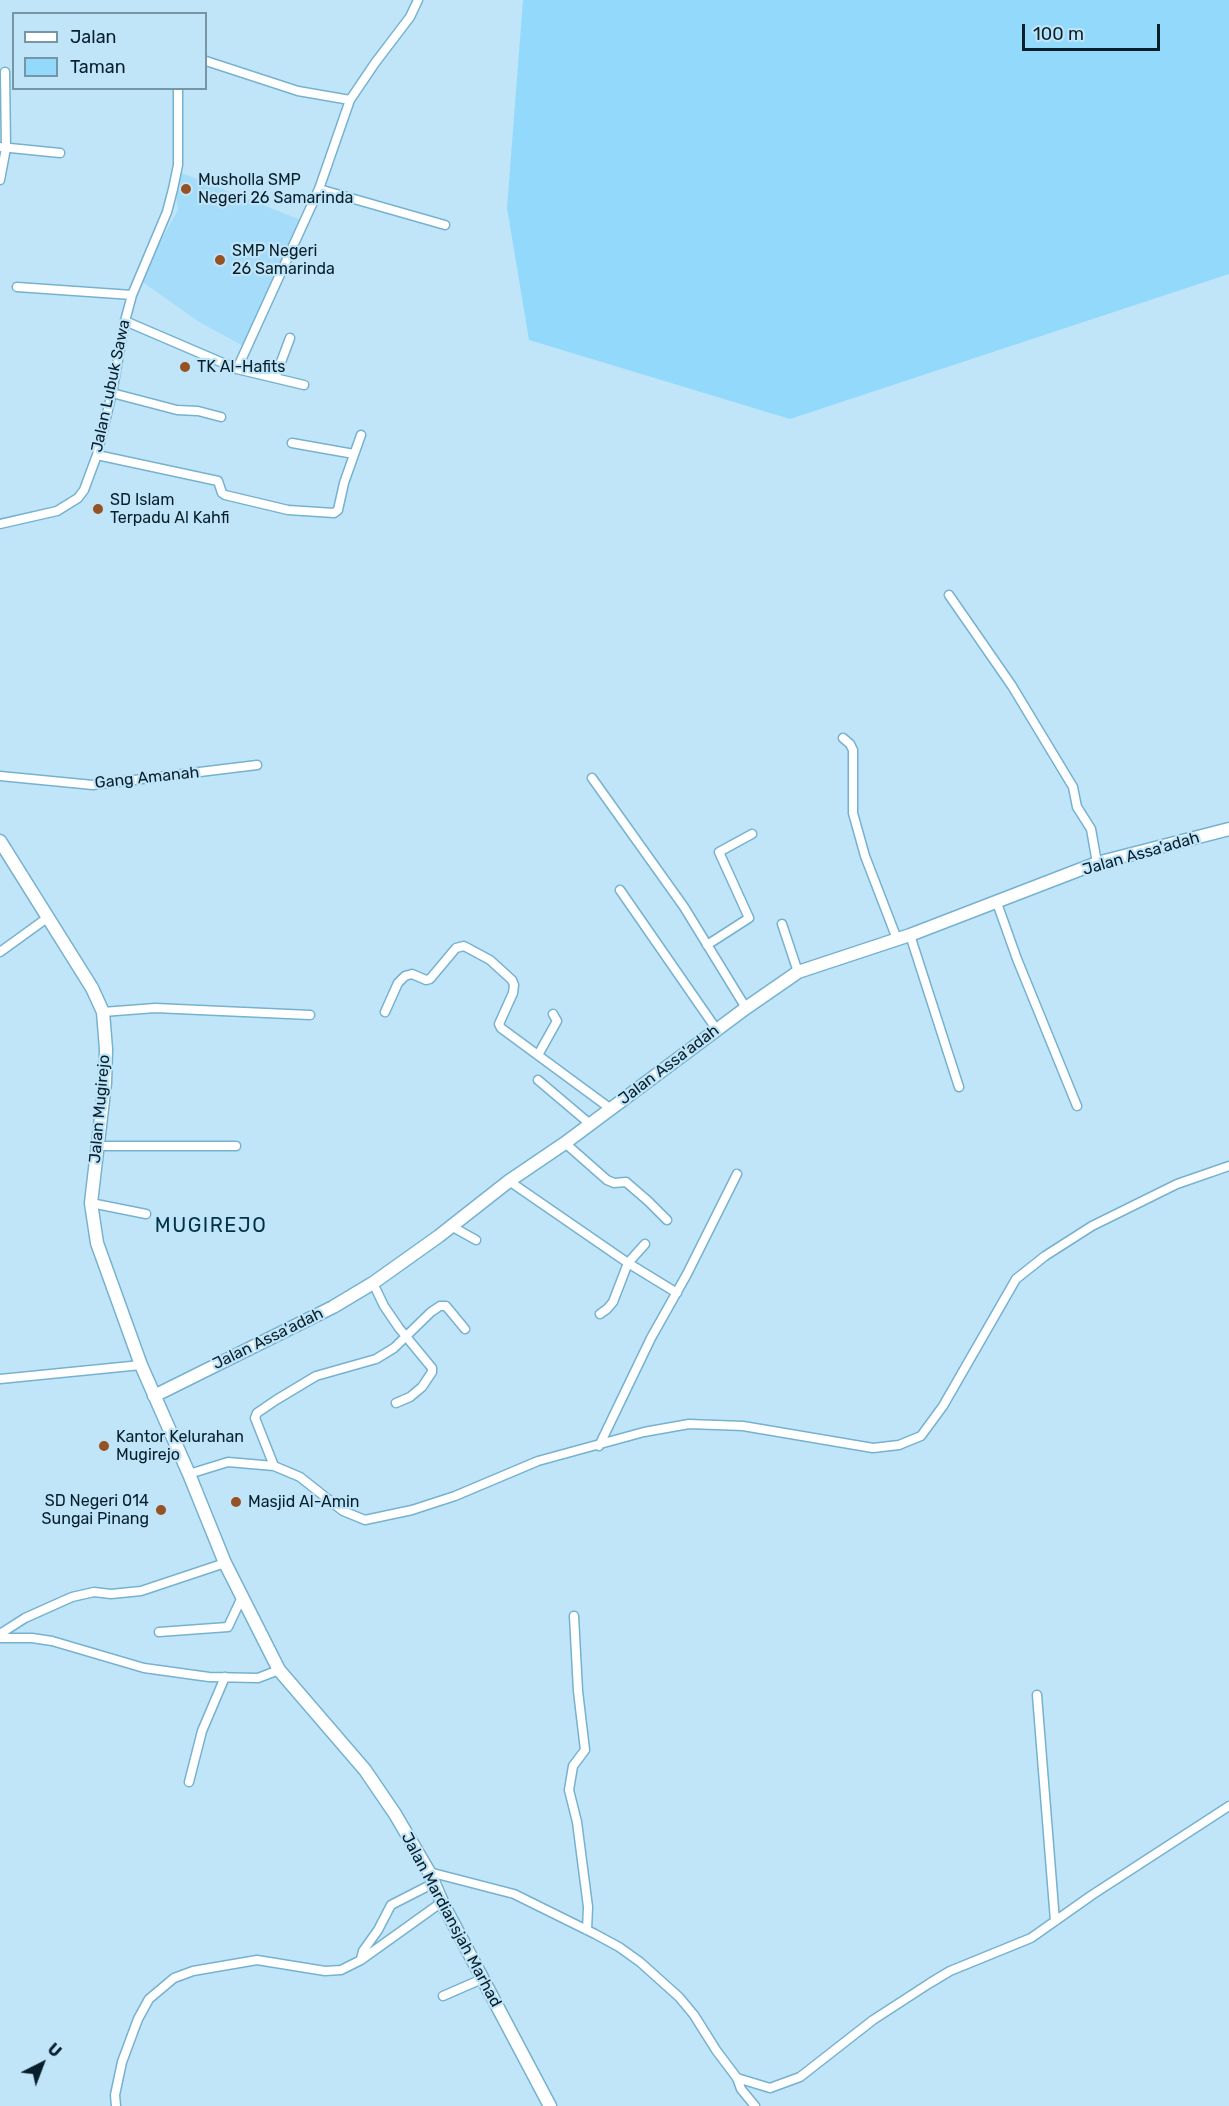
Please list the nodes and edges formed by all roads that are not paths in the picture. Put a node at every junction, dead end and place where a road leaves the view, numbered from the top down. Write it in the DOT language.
graph roads {
  1 [pos="418,0"];
  2 [pos="207,61"];
  3 [pos="5,72"];
  4 [pos="178,90"];
  5 [pos="350,100"];
  6 [pos="3,147"];
  7 [pos="60,153"];
  8 [pos="0,180"];
  9 [pos="319,189"];
  10 [pos="444,225"];
  11 [pos="17,287"];
  12 [pos="132,295"];
  13 [pos="125,321"];
  14 [pos="290,338"];
  15 [pos="237,369"];
  16 [pos="275,378"];
  17 [pos="304,385"];
  18 [pos="112,393"];
  19 [pos="221,417"];
  20 [pos="361,435"];
  21 [pos="292,444"];
  22 [pos="354,454"];
  23 [pos="97,455"];
  24 [pos="0,524"];
  25 [pos="949,595"];
  26 [pos="843,738"];
  27 [pos="257,765"];
  28 [pos="0,776"];
  29 [pos="592,778"];
  30 [pos="1229,829"];
  31 [pos="752,834"];
  32 [pos="0,841"];
  33 [pos="1097,863"];
  34 [pos="620,890"];
  35 [pos="997,903"];
  36 [pos="47,918"];
  37 [pos="782,924"];
  38 [pos="910,935"];
  39 [pos="897,939"];
  40 [pos="707,945"];
  41 [pos="0,952"];
  42 [pos="798,972"];
  43 [pos="746,1008"];
  44 [pos="103,1012"];
  45 [pos="385,1012"];
  46 [pos="553,1014"];
  47 [pos="310,1015"];
  48 [pos="717,1030"];
  49 [pos="538,1055"];
  50 [pos="538,1080"];
  51 [pos="959,1088"];
  52 [pos="1077,1107"];
  53 [pos="610,1109"];
  54 [pos="590,1124"];
  55 [pos="565,1143"];
  56 [pos="97,1146"];
  57 [pos="236,1146"];
  58 [pos="1229,1166"];
  59 [pos="738,1174"];
  60 [pos="509,1181"];
  61 [pos="91,1203"];
  62 [pos="146,1214"];
  63 [pos="667,1220"];
  64 [pos="451,1226"];
  65 [pos="476,1240"];
  66 [pos="645,1244"];
  67 [pos="628,1263"];
  68 [pos="373,1283"];
  69 [pos="677,1293"];
  70 [pos="600,1314"];
  71 [pos="465,1329"];
  72 [pos="406,1338"];
  73 [pos="141,1365"];
  74 [pos="0,1379"];
  75 [pos="154,1396"];
  76 [pos="396,1403"];
  77 [pos="599,1446"];
  78 [pos="274,1466"];
  79 [pos="189,1474"];
  80 [pos="225,1563"];
  81 [pos="242,1598"];
  82 [pos="574,1616"];
  83 [pos="159,1632"];
  84 [pos="0,1636"];
  85 [pos="279,1670"];
  86 [pos="225,1677"];
  87 [pos="1036,1695"];
  88 [pos="189,1782"];
  89 [pos="1229,1806"];
  90 [pos="432,1877"];
  91 [pos="442,1902"];
  92 [pos="1055,1921"];
  93 [pos="587,1930"];
  94 [pos="360,1960"];
  95 [pos="482,1978"];
  96 [pos="443,1996"];
  97 [pos="737,2078"];
  98 [pos="116,2106"];
  99 [pos="550,2106"];
  100 [pos="755,2106"];
  1 -- 5 [label="street"];
  2 -- 5 [label="street"];
  3 -- 6 [label="street"];
  4 -- 12 [label="street, Jalan Lubuk Sawa"];
  5 -- 9 [label="street"];
  6 -- 7 [label="street"];
  6 -- 8 [label="street"];
  9 -- 10 [label="street"];
  9 -- 15 [label="street"];
  11 -- 12 [label="street"];
  12 -- 13 [label="street, Jalan Lubuk Sawa"];
  13 -- 15 [label="street"];
  13 -- 18 [label="street, Jalan Lubuk Sawa"];
  14 -- 16 [label="street"];
  15 -- 16 [label="street"];
  16 -- 17 [label="street"];
  18 -- 19 [label="street"];
  18 -- 23 [label="street, Jalan Lubuk Sawa"];
  20 -- 22 [label="street"];
  21 -- 22 [label="street"];
  22 -- 23 [label="street"];
  23 -- 24 [label="street, Jalan Lubuk Sawa"];
  25 -- 33 [label="street"];
  26 -- 39 [label="street"];
  27 -- 28 [label="street, Gang Amanah"];
  29 -- 40 [label="street"];
  30 -- 33 [label="street, Jalan Assa'adah"];
  31 -- 40 [label="street"];
  32 -- 36 [label="street, Jalan Mugirejo"];
  33 -- 35 [label="street, Jalan Assa'adah"];
  34 -- 48 [label="street"];
  35 -- 38 [label="street, Jalan Assa'adah"];
  35 -- 52 [label="street"];
  36 -- 41 [label="street"];
  36 -- 44 [label="street, Jalan Mugirejo"];
  37 -- 42 [label="street"];
  38 -- 39 [label="street, Jalan Assa'adah"];
  38 -- 51 [label="street"];
  39 -- 42 [label="street, Jalan Assa'adah"];
  40 -- 43 [label="street"];
  42 -- 43 [label="street, Jalan Assa'adah"];
  43 -- 48 [label="street, Jalan Assa'adah"];
  44 -- 47 [label="street"];
  44 -- 56 [label="street, Jalan Mugirejo"];
  45 -- 49 [label="street"];
  46 -- 49 [label="street"];
  48 -- 53 [label="street, Jalan Assa'adah"];
  49 -- 53 [label="street"];
  50 -- 54 [label="street"];
  53 -- 54 [label="street, Jalan Assa'adah"];
  54 -- 55 [label="street, Jalan Assa'adah"];
  55 -- 60 [label="street, Jalan Assa'adah"];
  55 -- 63 [label="street"];
  56 -- 57 [label="street"];
  56 -- 61 [label="street, Jalan Mugirejo"];
  58 -- 77 [label="street"];
  59 -- 69 [label="street"];
  60 -- 64 [label="street, Jalan Assa'adah"];
  60 -- 67 [label="street"];
  61 -- 62 [label="street"];
  61 -- 73 [label="street, Jalan Mugirejo"];
  64 -- 65 [label="street"];
  64 -- 68 [label="street, Jalan Assa'adah"];
  66 -- 67 [label="street"];
  67 -- 69 [label="street"];
  67 -- 70 [label="street"];
  68 -- 72 [label="street"];
  68 -- 75 [label="street, Jalan Assa'adah"];
  69 -- 77 [label="street"];
  71 -- 72 [label="street"];
  72 -- 76 [label="street"];
  72 -- 78 [label="street"];
  73 -- 74 [label="street"];
  73 -- 75 [label="street, Jalan Mugirejo"];
  75 -- 79 [label="street, Jalan Mardiansjah Marhad"];
  77 -- 78 [label="street"];
  78 -- 79 [label="street"];
  79 -- 80 [label="street, Jalan Mardiansjah Marhad"];
  80 -- 81 [label="street, Jalan Mardiansjah Marhad"];
  80 -- 84 [label="street"];
  81 -- 83 [label="street"];
  81 -- 85 [label="street, Jalan Mardiansjah Marhad"];
  82 -- 93 [label="street"];
  84 -- 86 [label="street"];
  85 -- 86 [label="street"];
  85 -- 90 [label="street, Jalan Mardiansjah Marhad"];
  86 -- 88 [label="street"];
  87 -- 92 [label="street"];
  89 -- 92 [label="street"];
  90 -- 91 [label="street, Jalan Mardiansjah Marhad"];
  90 -- 93 [label="street"];
  90 -- 94 [label="street"];
  91 -- 94 [label="street"];
  91 -- 95 [label="street, Jalan Mardiansjah Marhad"];
  92 -- 97 [label="street"];
  93 -- 97 [label="street"];
  94 -- 98 [label="street"];
  95 -- 96 [label="street"];
  95 -- 99 [label="street, Jalan Mardiansjah Marhad"];
  97 -- 100 [label="street"];
}
